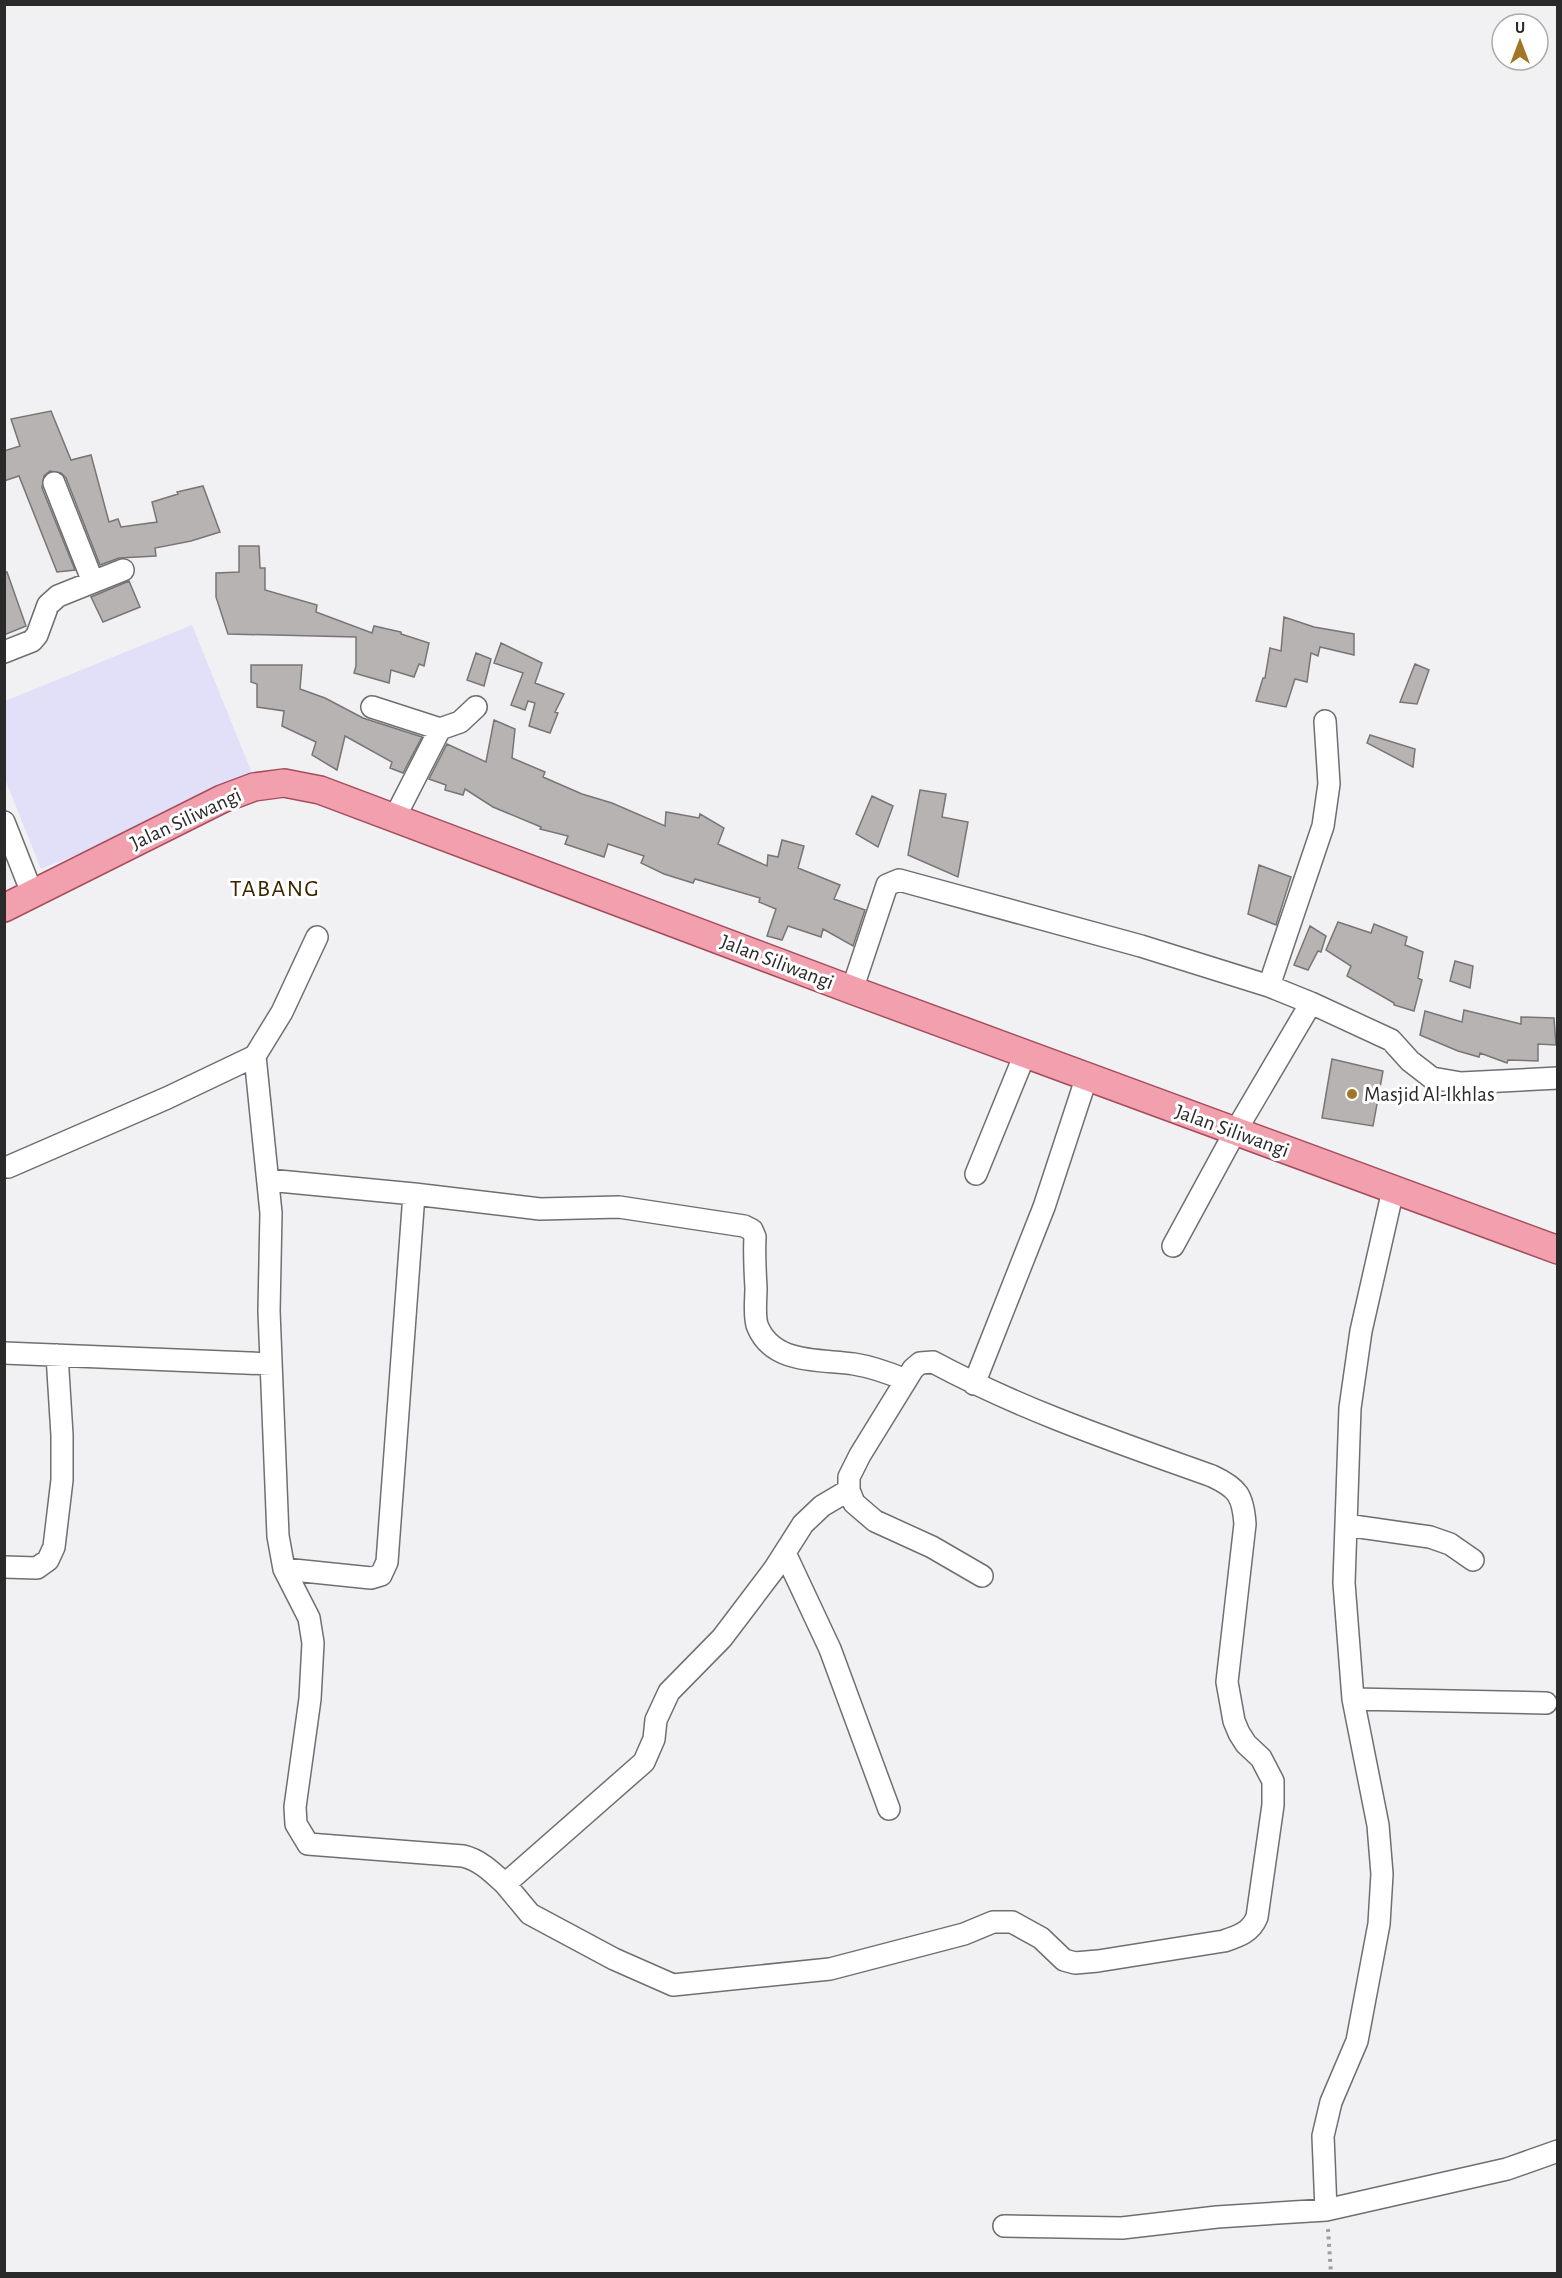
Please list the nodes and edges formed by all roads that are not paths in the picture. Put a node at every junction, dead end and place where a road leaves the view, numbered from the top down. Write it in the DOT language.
graph roads {
  1 [pos="54,483"];
  2 [pos="123,570"];
  3 [pos="93,582"];
  4 [pos="4,652"];
  5 [pos="372,707"];
  6 [pos="476,707"];
  7 [pos="1325,721"];
  8 [pos="440,729"];
  9 [pos="395,818"];
  10 [pos="4,822"];
  11 [pos="32,894"];
  12 [pos="4,908"];
  13 [pos="317,937"];
  14 [pos="1269,986"];
  15 [pos="852,990"];
  16 [pos="1311,1003"];
  17 [pos="1025,1054"];
  18 [pos="255,1056"];
  19 [pos="1087,1076"];
  20 [pos="1557,1078"];
  21 [pos="1235,1132"];
  22 [pos="6,1164"];
  23 [pos="976,1174"];
  24 [pos="268,1180"];
  25 [pos="1393,1190"];
  26 [pos="414,1194"];
  27 [pos="1173,1246"];
  28 [pos="1557,1250"];
  29 [pos="4,1353"];
  30 [pos="57,1355"];
  31 [pos="271,1364"];
  32 [pos="906,1380"];
  33 [pos="974,1384"];
  34 [pos="849,1490"];
  35 [pos="1346,1525"];
  36 [pos="785,1553"];
  37 [pos="1473,1560"];
  38 [pos="4,1567"];
  39 [pos="284,1569"];
  40 [pos="981,1576"];
  41 [pos="1353,1699"];
  42 [pos="1546,1703"];
  43 [pos="889,1809"];
  44 [pos="505,1884"];
  45 [pos="1557,2151"];
  46 [pos="1326,2210"];
  47 [pos="1004,2226"];
  1 -- 3 [label="street"];
  2 -- 3 [label="street"];
  3 -- 4 [label="street"];
  5 -- 8 [label="street"];
  6 -- 8 [label="street"];
  7 -- 14 [label="street"];
  8 -- 9 [label="street"];
  9 -- 11 [label="main road, Jalan Siliwangi"];
  9 -- 15 [label="main road, Jalan Siliwangi"];
  10 -- 11 [label="street"];
  11 -- 12 [label="main road, Jalan Siliwangi"];
  13 -- 18 [label="street"];
  14 -- 15 [label="street"];
  14 -- 16 [label="street"];
  15 -- 17 [label="main road, Jalan Siliwangi"];
  16 -- 20 [label="street"];
  16 -- 21 [label="street"];
  17 -- 19 [label="main road, Jalan Siliwangi"];
  17 -- 23 [label="street"];
  18 -- 22 [label="street"];
  18 -- 24 [label="street"];
  19 -- 21 [label="main road, Jalan Siliwangi"];
  19 -- 33 [label="street"];
  21 -- 25 [label="main road, Jalan Siliwangi"];
  21 -- 27 [label="street"];
  24 -- 26 [label="street"];
  24 -- 31 [label="street"];
  25 -- 28 [label="main road, Jalan Siliwangi"];
  25 -- 35 [label="street"];
  26 -- 32 [label="street"];
  26 -- 39 [label="street"];
  29 -- 30 [label="street"];
  30 -- 31 [label="street"];
  30 -- 38 [label="street"];
  31 -- 39 [label="street"];
  32 -- 33 [label="street"];
  32 -- 34 [label="street"];
  33 -- 44 [label="street"];
  34 -- 36 [label="street"];
  34 -- 40 [label="street"];
  35 -- 37 [label="street"];
  35 -- 41 [label="street"];
  36 -- 43 [label="street"];
  36 -- 44 [label="street"];
  39 -- 44 [label="street"];
  41 -- 42 [label="street"];
  41 -- 46 [label="street"];
  45 -- 46 [label="street"];
  46 -- 47 [label="street"];
}
